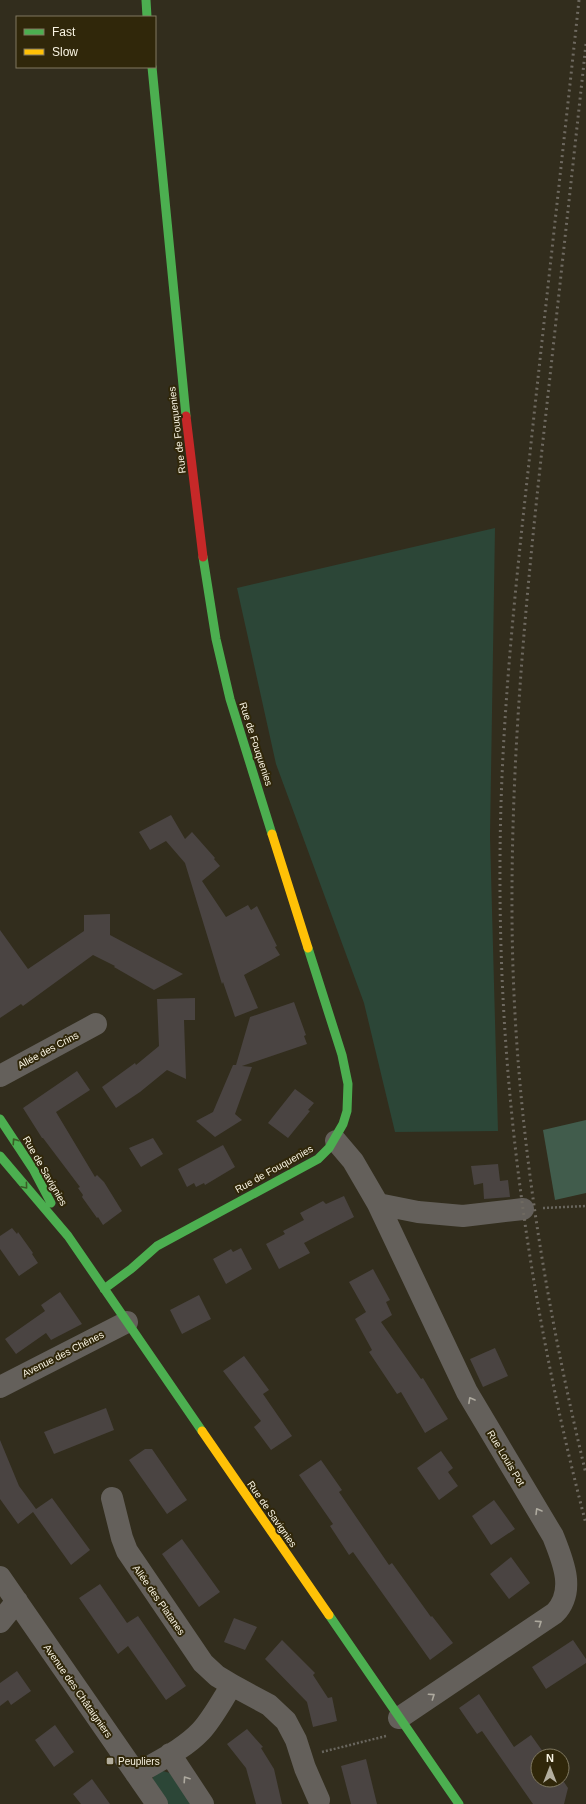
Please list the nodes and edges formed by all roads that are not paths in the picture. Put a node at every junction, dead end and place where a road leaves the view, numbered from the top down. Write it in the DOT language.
graph roads {
  1 [pos="146,0"];
  2 [pos="148,16"];
  3 [pos="152,68"];
  4 [pos="96,1024"];
  5 [pos="0,1076"];
  6 [pos="0,1119"];
  7 [pos="336,1141"];
  8 [pos="0,1156"];
  9 [pos="378,1204"];
  10 [pos="523,1210"];
  11 [pos="68,1236"];
  12 [pos="104,1289"];
  13 [pos="127,1322"];
  14 [pos="0,1386"];
  15 [pos="112,1498"];
  16 [pos="0,1577"];
  17 [pos="17,1601"];
  18 [pos="0,1622"];
  19 [pos="232,1685"];
  20 [pos="403,1723"];
  21 [pos="170,1754"];
  22 [pos="136,1774"];
  23 [pos="319,1800"];
  24 [pos="157,1804"];
  25 [pos="203,1804"];
  26 [pos="459,1804"];
  1 -- 2 [label="street"];
  3 -- 7 [label="street, Rue de Fouquenies"];
  4 -- 5 [label="street, Allée des Crins"];
  11 -- 6 [label="street, Rue de Savignies, one-way"];
  7 -- 9 [label="street, Rue Louis Pot"];
  7 -- 12 [label="street, Rue de Fouquenies"];
  8 -- 11 [label="street, Rue de Savignies, one-way"];
  9 -- 10 [label="street"];
  20 -- 9 [label="street, Rue Louis Pot, one-way"];
  11 -- 12 [label="street, Rue de Savignies"];
  12 -- 13 [label="street, Rue de Savignies"];
  13 -- 14 [label="street, Avenue des Chênes"];
  13 -- 20 [label="street, Rue de Savignies"];
  15 -- 19 [label="street, Allée des Platanes"];
  16 -- 17 [label="street, Avenue des Châtaigniers"];
  17 -- 18 [label="street"];
  17 -- 22 [label="street, Avenue des Châtaigniers"];
  19 -- 21 [label="street"];
  19 -- 23 [label="street, Allée des Platanes"];
  20 -- 26 [label="street, Rue de Savignies"];
  21 -- 22 [label="street"];
  25 -- 21 [label="street, one-way"];
  22 -- 24 [label="street, Avenue des Châtaigniers"];
}
